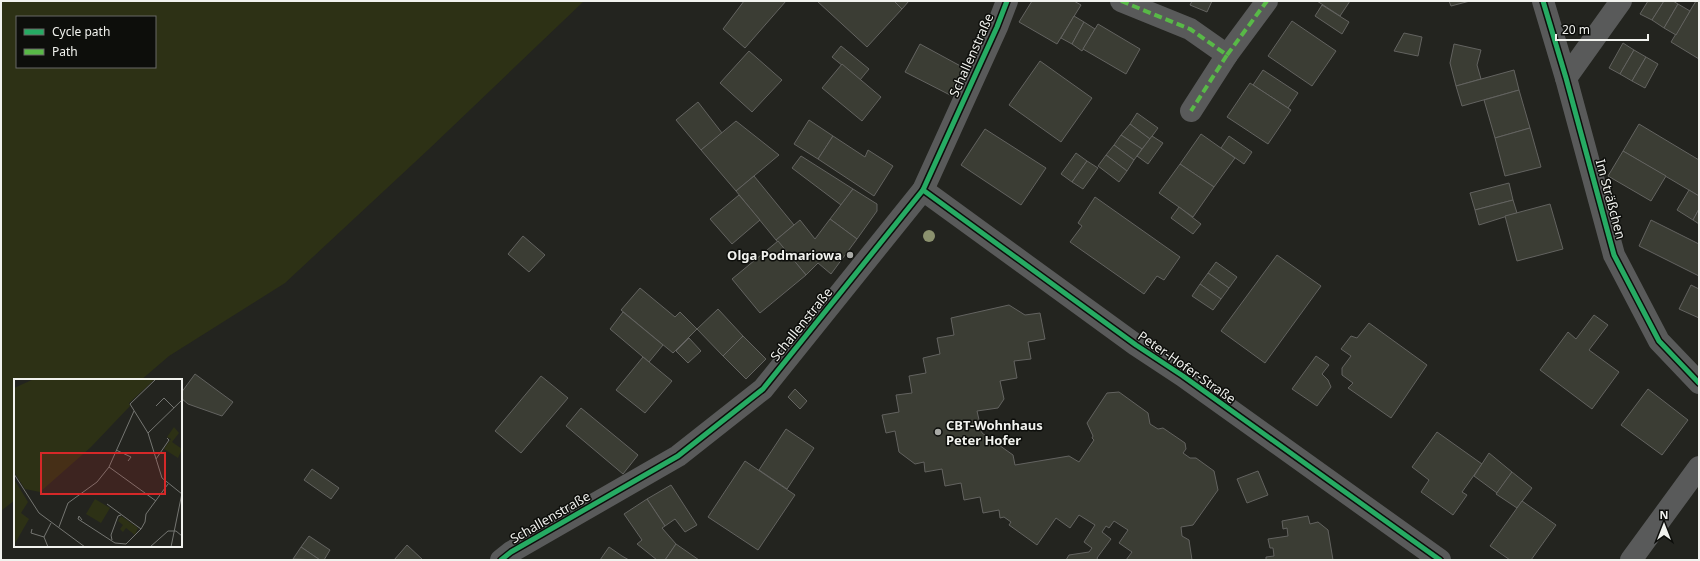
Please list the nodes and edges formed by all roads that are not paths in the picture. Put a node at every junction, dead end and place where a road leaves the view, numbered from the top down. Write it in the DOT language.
graph roads {
  1 [pos="1007,1"];
  2 [pos="1122,1"];
  3 [pos="1267,1"];
  4 [pos="1543,1"];
  5 [pos="1621,1"];
  6 [pos="1227,55"];
  7 [pos="1566,78"];
  8 [pos="1191,111"];
  9 [pos="923,190"];
  10 [pos="1699,382"];
  11 [pos="1699,467"];
  12 [pos="501,560"];
  13 [pos="1440,560"];
  14 [pos="1631,560"];
  1 -- 9 [label="street, Schallenstraße"];
  2 -- 6 [label="street"];
  3 -- 6 [label="street"];
  4 -- 7 [label="street, Im Sträßchen"];
  5 -- 7 [label="street"];
  6 -- 8 [label="street"];
  7 -- 10 [label="street, Im Sträßchen"];
  9 -- 12 [label="street, Schallenstraße"];
  9 -- 13 [label="street, Peter-Hofer-Straße"];
  11 -- 14 [label="street"];
}
